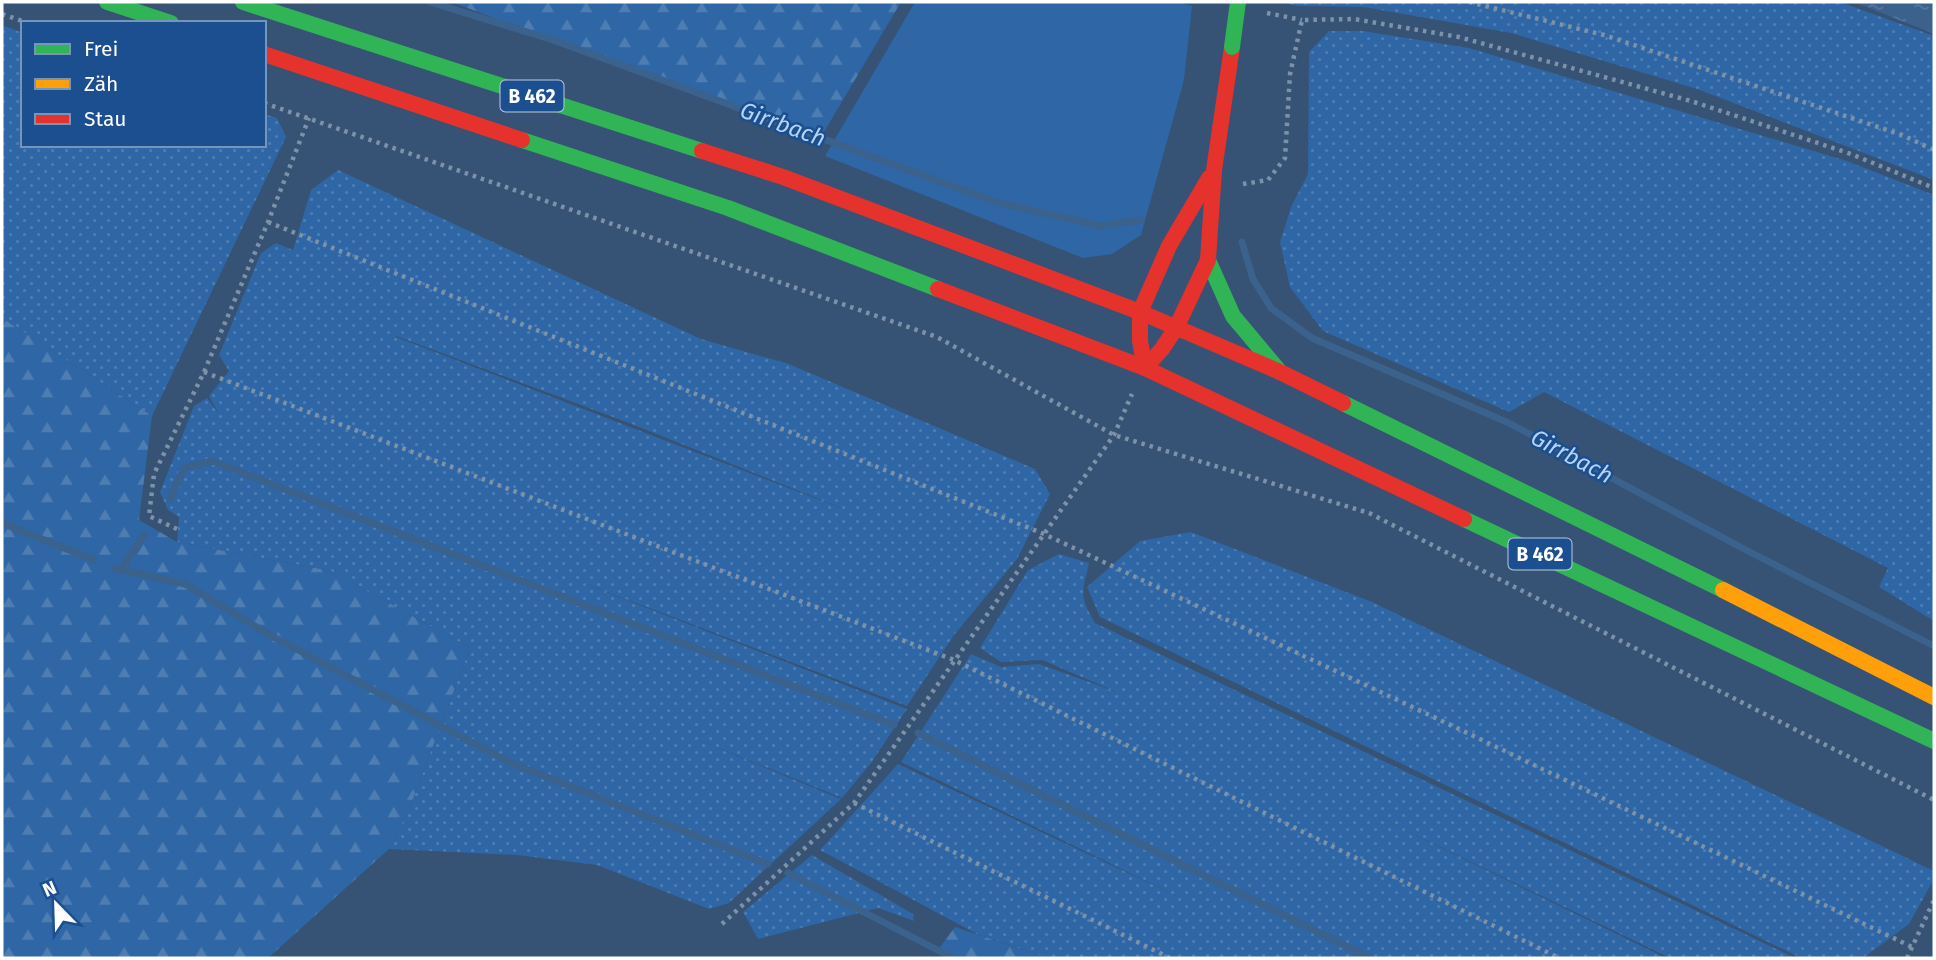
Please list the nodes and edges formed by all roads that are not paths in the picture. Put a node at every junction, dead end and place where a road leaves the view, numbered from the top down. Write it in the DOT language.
graph roads {
  1 [pos="107,2"];
  2 [pos="243,2"];
  3 [pos="1238,2"];
  4 [pos="165,21"];
  5 [pos="266,55"];
  6 [pos="1214,170"];
  7 [pos="1208,260"];
  8 [pos="1140,312"];
  9 [pos="1175,328"];
  10 [pos="1145,368"];
  11 [pos="1280,372"];
  12 [pos="1934,697"];
  13 [pos="1934,741"];
  1 -- 4 [label="main road"];
  2 -- 8 [label="main road, B 462"];
  3 -- 6 [label="main road, bridge"];
  5 -- 10 [label="main road, B 462"];
  6 -- 7 [label="main road"];
  6 -- 8 [label="main road"];
  7 -- 9 [label="main road"];
  7 -- 11 [label="main road"];
  8 -- 9 [label="main road, B 462"];
  8 -- 10 [label="main road"];
  9 -- 10 [label="main road"];
  9 -- 11 [label="main road, B 462"];
  10 -- 13 [label="main road, B 462"];
  11 -- 12 [label="main road, B 462"];
}
